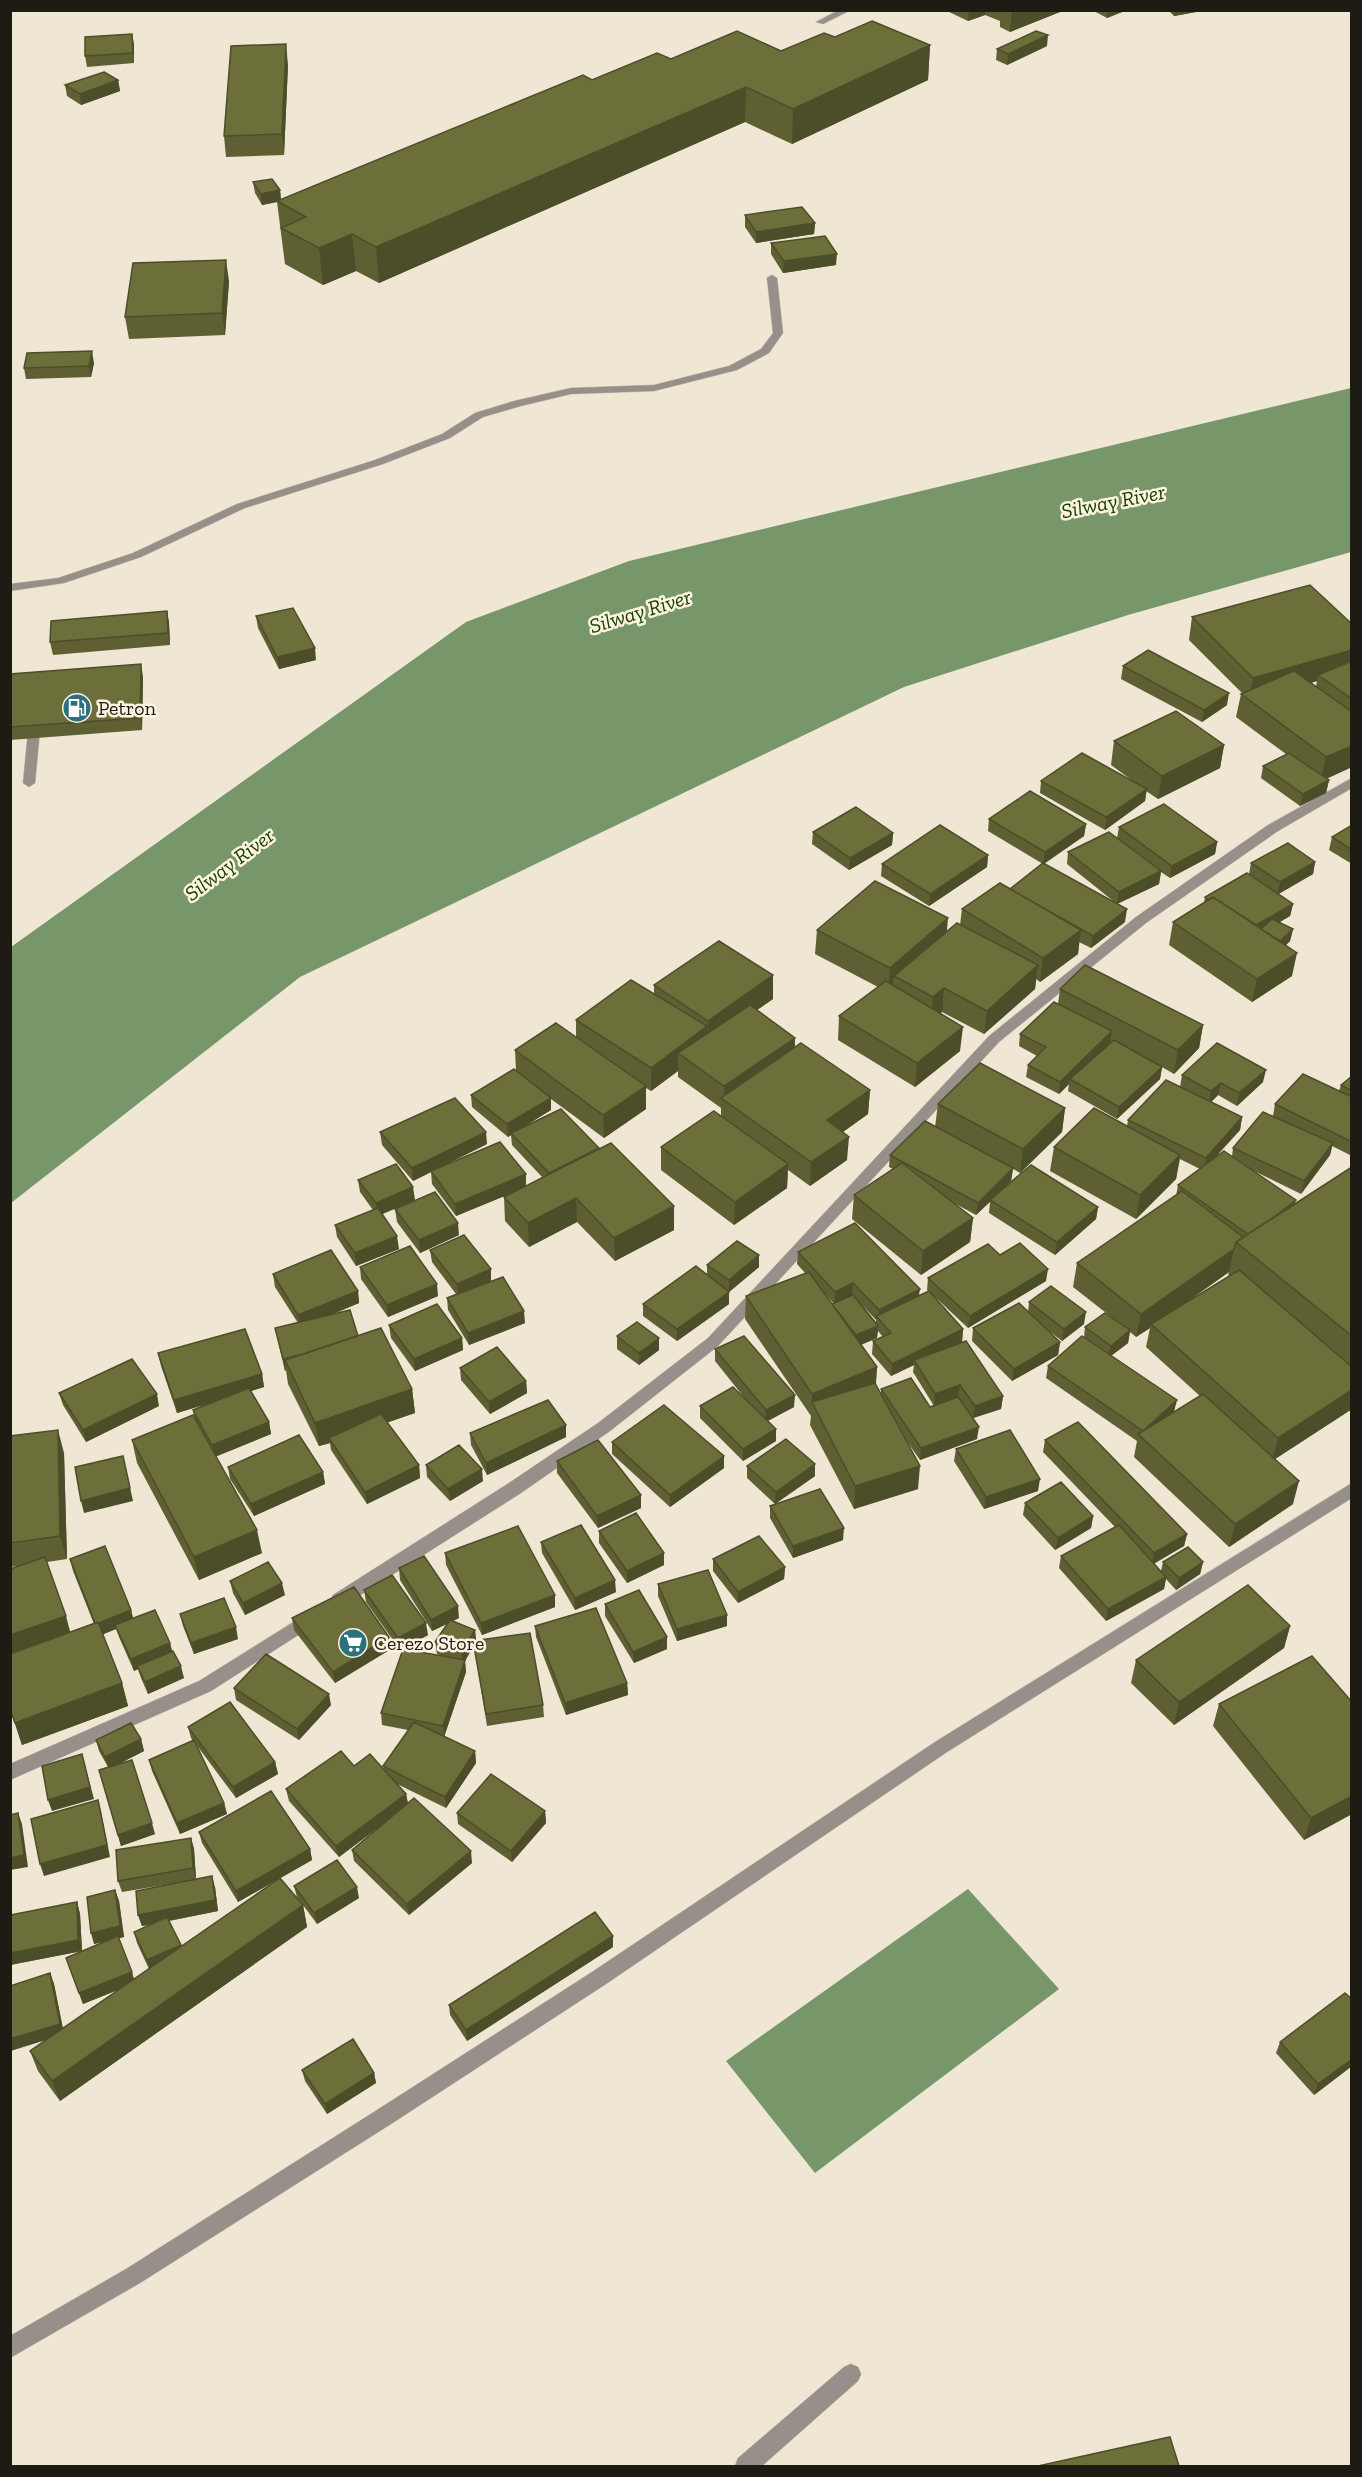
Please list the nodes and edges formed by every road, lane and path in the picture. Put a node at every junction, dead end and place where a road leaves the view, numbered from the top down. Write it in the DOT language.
graph roads {
  1 [pos="847,10"];
  2 [pos="820,22"];
  3 [pos="772,278"];
  4 [pos="10,588"];
  5 [pos="37,708"];
  6 [pos="1352,782"];
  7 [pos="29,783"];
  8 [pos="1352,1489"];
  9 [pos="10,1772"];
  10 [pos="10,2349"];
  11 [pos="851,2374"];
  12 [pos="746,2466"];
  1 -- 2 [label="street"];
  3 -- 4 [label="street"];
  5 -- 7 [label="street"];
  6 -- 9 [label="street"];
  8 -- 10 [label="street"];
  11 -- 12 [label="street"];
}
